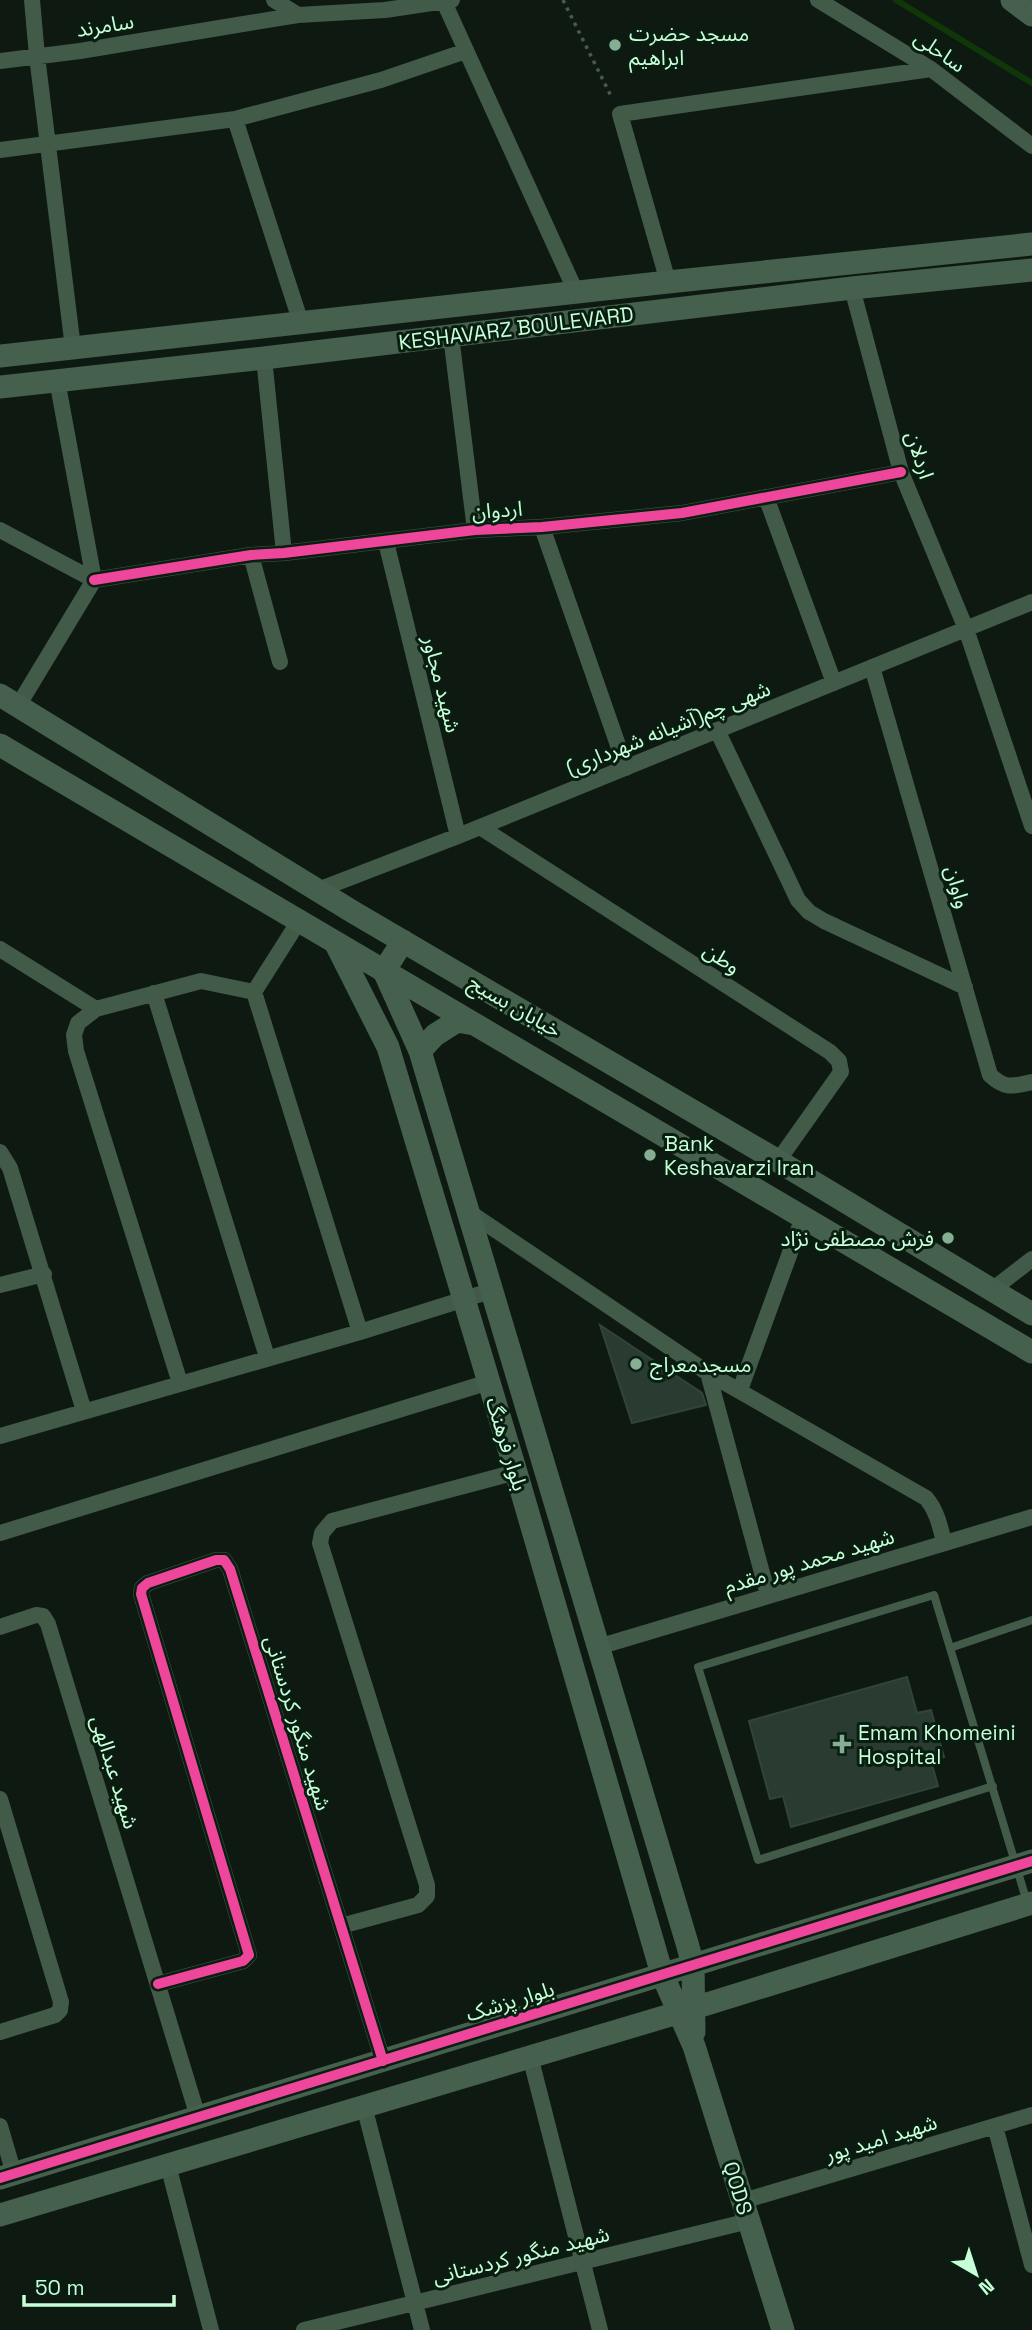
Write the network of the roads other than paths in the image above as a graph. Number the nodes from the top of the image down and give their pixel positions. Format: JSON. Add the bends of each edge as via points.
{"nodes":[{"id":1,"x":33,"y":0,"type":"edge"},
{"id":2,"x":274,"y":0,"type":"edge"},
{"id":3,"x":818,"y":0,"type":"edge"},
{"id":4,"x":1012,"y":0,"type":"edge"},
{"id":5,"x":449,"y":1,"type":"edge"},
{"id":6,"x":298,"y":15,"type":"junction"},
{"id":7,"x":1032,"y":15,"type":"edge"},
{"id":8,"x":466,"y":51,"type":"junction"},
{"id":9,"x":37,"y":56,"type":"junction"},
{"id":10,"x":0,"y":61,"type":"edge"},
{"id":11,"x":931,"y":69,"type":"junction"},
{"id":12,"x":234,"y":118,"type":"junction"},
{"id":13,"x":48,"y":145,"type":"junction"},
{"id":14,"x":1032,"y":146,"type":"edge"},
{"id":15,"x":0,"y":150,"type":"edge"},
{"id":16,"x":1032,"y":244,"type":"edge"},
{"id":17,"x":1032,"y":270,"type":"edge"},
{"id":18,"x":668,"y":282,"type":"junction"},
{"id":19,"x":852,"y":288,"type":"junction"},
{"id":20,"x":576,"y":292,"type":"junction"},
{"id":21,"x":301,"y":323,"type":"junction"},
{"id":22,"x":452,"y":336,"type":"junction"},
{"id":23,"x":73,"y":348,"type":"junction"},
{"id":24,"x":0,"y":356,"type":"edge"},
{"id":25,"x":264,"y":358,"type":"junction"},
{"id":26,"x":57,"y":380,"type":"junction"},
{"id":27,"x":0,"y":387,"type":"edge"},
{"id":28,"x":901,"y":472,"type":"junction"},
{"id":29,"x":766,"y":498,"type":"junction"},
{"id":30,"x":542,"y":527,"type":"junction"},
{"id":31,"x":0,"y":530,"type":"edge"},
{"id":32,"x":475,"y":530,"type":"junction"},
{"id":33,"x":386,"y":542,"type":"junction"},
{"id":34,"x":284,"y":553,"type":"junction"},
{"id":35,"x":251,"y":555,"type":"junction"},
{"id":36,"x":94,"y":580,"type":"junction"},
{"id":37,"x":1032,"y":602,"type":"edge"},
{"id":38,"x":966,"y":629,"type":"junction"},
{"id":39,"x":280,"y":662,"type":"dead end"},
{"id":40,"x":872,"y":667,"type":"junction"},
{"id":41,"x":834,"y":683,"type":"junction"},
{"id":42,"x":9,"y":701,"type":"edge"},
{"id":43,"x":717,"y":730,"type":"junction"},
{"id":44,"x":0,"y":745,"type":"edge"},
{"id":45,"x":626,"y":768,"type":"junction"},
{"id":46,"x":183,"y":807,"type":"junction"},
{"id":47,"x":1032,"y":826,"type":"edge"},
{"id":48,"x":480,"y":827,"type":"junction"},
{"id":49,"x":458,"y":836,"type":"junction"},
{"id":50,"x":164,"y":841,"type":"junction"},
{"id":51,"x":318,"y":890,"type":"junction"},
{"id":52,"x":299,"y":921,"type":"junction"},
{"id":53,"x":403,"y":941,"type":"junction"},
{"id":54,"x":335,"y":942,"type":"junction"},
{"id":55,"x":0,"y":949,"type":"edge"},
{"id":56,"x":384,"y":971,"type":"junction"},
{"id":57,"x":965,"y":987,"type":"junction"},
{"id":58,"x":254,"y":992,"type":"junction"},
{"id":59,"x":154,"y":993,"type":"junction"},
{"id":60,"x":96,"y":1009,"type":"junction"},
{"id":61,"x":474,"y":1024,"type":"junction"},
{"id":62,"x":418,"y":1045,"type":"junction"},
{"id":63,"x":388,"y":1047,"type":"junction"},
{"id":64,"x":1032,"y":1082,"type":"edge"},
{"id":65,"x":0,"y":1152,"type":"edge"},
{"id":66,"x":778,"y":1161,"type":"junction"},
{"id":67,"x":466,"y":1210,"type":"junction"},
{"id":68,"x":803,"y":1217,"type":"junction"},
{"id":69,"x":1032,"y":1259,"type":"edge"},
{"id":70,"x":44,"y":1275,"type":"junction"},
{"id":71,"x":0,"y":1285,"type":"edge"},
{"id":72,"x":992,"y":1290,"type":"junction"},
{"id":73,"x":490,"y":1291,"type":"junction"},
{"id":74,"x":464,"y":1300,"type":"junction"},
{"id":75,"x":1032,"y":1314,"type":"edge"},
{"id":76,"x":360,"y":1332,"type":"junction"},
{"id":77,"x":1032,"y":1352,"type":"edge"},
{"id":78,"x":267,"y":1357,"type":"junction"},
{"id":79,"x":708,"y":1373,"type":"junction"},
{"id":80,"x":489,"y":1382,"type":"junction"},
{"id":81,"x":180,"y":1383,"type":"junction"},
{"id":82,"x":740,"y":1390,"type":"junction"},
{"id":83,"x":85,"y":1411,"type":"junction"},
{"id":84,"x":0,"y":1436,"type":"edge"},
{"id":85,"x":516,"y":1472,"type":"junction"},
{"id":86,"x":1032,"y":1517,"type":"edge"},
{"id":87,"x":0,"y":1533,"type":"edge"},
{"id":88,"x":944,"y":1542,"type":"junction"},
{"id":89,"x":768,"y":1595,"type":"junction"},
{"id":90,"x":1032,"y":1620,"type":"edge"},
{"id":91,"x":0,"y":1626,"type":"edge"},
{"id":92,"x":598,"y":1647,"type":"junction"},
{"id":93,"x":950,"y":1648,"type":"junction"},
{"id":94,"x":993,"y":1786,"type":"junction"},
{"id":95,"x":0,"y":1799,"type":"edge"},
{"id":96,"x":1024,"y":1863,"type":"edge"},
{"id":97,"x":1030,"y":1904,"type":"edge"},
{"id":98,"x":341,"y":1926,"type":"junction"},
{"id":99,"x":690,"y":1954,"type":"junction"},
{"id":100,"x":659,"y":1965,"type":"junction"},
{"id":101,"x":158,"y":1984,"type":"junction"},
{"id":102,"x":687,"y":2010,"type":"junction"},
{"id":103,"x":0,"y":2032,"type":"edge"},
{"id":104,"x":530,"y":2056,"type":"junction"},
{"id":105,"x":383,"y":2061,"type":"junction"},
{"id":106,"x":364,"y":2106,"type":"junction"},
{"id":107,"x":1032,"y":2115,"type":"edge"},
{"id":108,"x":198,"y":2117,"type":"junction"},
{"id":109,"x":0,"y":2126,"type":"edge"},
{"id":110,"x":995,"y":2126,"type":"junction"},
{"id":111,"x":168,"y":2165,"type":"junction"},
{"id":112,"x":7,"y":2176,"type":"edge"},
{"id":113,"x":746,"y":2211,"type":"junction"},
{"id":114,"x":0,"y":2215,"type":"edge"},
{"id":115,"x":583,"y":2262,"type":"junction"},
{"id":116,"x":1032,"y":2265,"type":"edge"},
{"id":117,"x":415,"y":2303,"type":"junction"},
{"id":118,"x":211,"y":2330,"type":"edge"},
{"id":119,"x":304,"y":2330,"type":"edge"},
{"id":120,"x":422,"y":2330,"type":"edge"},
{"id":121,"x":600,"y":2330,"type":"edge"},
{"id":122,"x":783,"y":2330,"type":"edge"}],
"edges":[{"from":1,"to":9,"type":"street"},
{"from":2,"to":6,"type":"street"},
{"from":3,"to":11,"type":"street","name":"ساحلی"},
{"from":4,"to":7,"type":"main road"},
{"from":5,"to":6,"type":"street"},
{"from":5,"to":8,"type":"street"},
{"from":6,"to":9,"type":"street","name":"سامرند"},
{"from":8,"to":12,"type":"street","via":[[381,80]]},
{"from":8,"to":20,"type":"street"},
{"from":9,"to":10,"type":"street","name":"سامرند"},
{"from":9,"to":13,"type":"street"},
{"from":11,"to":14,"type":"street","name":"ساحلی"},
{"from":11,"to":18,"type":"street","via":[[620,114]]},
{"from":12,"to":13,"type":"street"},
{"from":12,"to":21,"type":"street"},
{"from":13,"to":15,"type":"street"},
{"from":13,"to":23,"type":"street"},
{"from":16,"to":18,"type":"main road","name":"KESHAVARZ BOULEVARD"},
{"from":17,"to":19,"type":"main road","name":"KESHAVARZ BOULEVARD"},
{"from":18,"to":20,"type":"main road","name":"KESHAVARZ BOULEVARD"},
{"from":19,"to":22,"type":"main road","name":"KESHAVARZ BOULEVARD"},
{"from":19,"to":28,"type":"street","name":"اردلان"},
{"from":20,"to":21,"type":"main road","name":"KESHAVARZ BOULEVARD"},
{"from":21,"to":23,"type":"main road","name":"KESHAVARZ BOULEVARD"},
{"from":22,"to":25,"type":"main road","name":"KESHAVARZ BOULEVARD"},
{"from":22,"to":32,"type":"street"},
{"from":23,"to":24,"type":"main road","name":"KESHAVARZ BOULEVARD"},
{"from":25,"to":26,"type":"main road","name":"KESHAVARZ BOULEVARD"},
{"from":25,"to":34,"type":"street"},
{"from":26,"to":27,"type":"main road","name":"KESHAVARZ BOULEVARD"},
{"from":26,"to":36,"type":"street"},
{"from":28,"to":29,"type":"street","name":"اردوان"},
{"from":28,"to":38,"type":"street","name":"اردلان"},
{"from":29,"to":30,"type":"street","name":"اردوان","via":[[682,513]]},
{"from":29,"to":41,"type":"street"},
{"from":30,"to":32,"type":"street","name":"اردوان"},
{"from":30,"to":45,"type":"street"},
{"from":31,"to":36,"type":"street"},
{"from":32,"to":33,"type":"street","name":"اردوان"},
{"from":33,"to":34,"type":"street","name":"اردوان"},
{"from":33,"to":49,"type":"street","name":"شهید مجاور"},
{"from":34,"to":35,"type":"street","name":"اردوان"},
{"from":35,"to":36,"type":"street","name":"اردوان"},
{"from":35,"to":39,"type":"street"},
{"from":36,"to":42,"type":"street"},
{"from":37,"to":38,"type":"street","name":"شهی چم(آشیانه شهرداری)"},
{"from":38,"to":40,"type":"street","name":"شهی چم(آشیانه شهرداری)"},
{"from":38,"to":47,"type":"street","name":"اردلان"},
{"from":40,"to":41,"type":"street","name":"شهی چم(آشیانه شهرداری)"},
{"from":40,"to":57,"type":"street","name":"واوان"},
{"from":41,"to":43,"type":"street","name":"شهی چم(آشیانه شهرداری)"},
{"from":42,"to":46,"type":"main road","name":"خیابان بسیج"},
{"from":43,"to":45,"type":"street","name":"شهی چم(آشیانه شهرداری)"},
{"from":43,"to":57,"type":"street","via":[[799,900],[809,912]]},
{"from":44,"to":50,"type":"main road","name":"خیابان بسیج"},
{"from":45,"to":48,"type":"street","name":"شهی چم(آشیانه شهرداری)"},
{"from":46,"to":50,"type":"main road"},
{"from":46,"to":51,"type":"main road","name":"خیابان بسیج"},
{"from":48,"to":49,"type":"street","name":"شهی چم(آشیانه شهرداری)"},
{"from":48,"to":66,"type":"street","name":"وطن","via":[[839,1061],[841,1072]]},
{"from":49,"to":51,"type":"street","name":"شهی چم(آشیانه شهرداری)"},
{"from":50,"to":52,"type":"main road","name":"خیابان بسیج"},
{"from":51,"to":53,"type":"main road","name":"خیابان بسیج"},
{"from":52,"to":54,"type":"main road","name":"خیابان بسیج"},
{"from":52,"to":58,"type":"street"},
{"from":53,"to":56,"type":"main road"},
{"from":53,"to":66,"type":"main road","name":"خیابان بسیج"},
{"from":54,"to":56,"type":"main road","name":"خیابان بسیج"},
{"from":54,"to":63,"type":"main road","name":"بلوار فرهنگ"},
{"from":55,"to":60,"type":"street"},
{"from":56,"to":61,"type":"main road","name":"خیابان بسیج"},
{"from":56,"to":62,"type":"main road","name":"بلوار فرهنگ"},
{"from":57,"to":64,"type":"street","name":"واوان","via":[[990,1075],[1000,1084],[1012,1086]]},
{"from":58,"to":59,"type":"street","via":[[201,981]]},
{"from":58,"to":76,"type":"street"},
{"from":59,"to":60,"type":"street"},
{"from":59,"to":78,"type":"street"},
{"from":60,"to":81,"type":"street","via":[[78,1023],[76,1051]]},
{"from":61,"to":62,"type":"main road","via":[[457,1021]]},
{"from":61,"to":68,"type":"main road","name":"خیابان بسیج"},
{"from":62,"to":63,"type":"main road"},
{"from":62,"to":67,"type":"main road","name":"بلوار فرهنگ"},
{"from":63,"to":74,"type":"main road","name":"بلوار فرهنگ"},
{"from":65,"to":70,"type":"street","via":[[10,1168]]},
{"from":66,"to":72,"type":"main road","name":"خیابان بسیج"},
{"from":67,"to":73,"type":"main road","name":"بلوار فرهنگ"},
{"from":67,"to":79,"type":"street"},
{"from":68,"to":77,"type":"main road","name":"خیابان بسیج"},
{"from":68,"to":82,"type":"street"},
{"from":69,"to":72,"type":"street"},
{"from":70,"to":71,"type":"street"},
{"from":70,"to":83,"type":"street"},
{"from":72,"to":75,"type":"main road","name":"خیابان بسیج"},
{"from":73,"to":74,"type":"street"},
{"from":73,"to":92,"type":"main road","name":"بلوار فرهنگ"},
{"from":74,"to":76,"type":"street"},
{"from":74,"to":80,"type":"main road","name":"بلوار فرهنگ"},
{"from":76,"to":78,"type":"street"},
{"from":78,"to":81,"type":"street"},
{"from":79,"to":82,"type":"street"},
{"from":79,"to":89,"type":"street"},
{"from":80,"to":85,"type":"main road","name":"بلوار فرهنگ"},
{"from":80,"to":87,"type":"street"},
{"from":81,"to":83,"type":"street"},
{"from":82,"to":88,"type":"street","via":[[926,1498]]},
{"from":83,"to":84,"type":"street"},
{"from":85,"to":98,"type":"street","via":[[332,1521],[322,1533],[320,1543],[428,1885],[427,1896],[418,1905]]},
{"from":85,"to":100,"type":"main road","name":"بلوار فرهنگ"},
{"from":86,"to":88,"type":"street","name":"شهید محمد پور مقدم"},
{"from":88,"to":89,"type":"street","name":"شهید محمد پور مقدم"},
{"from":89,"to":92,"type":"street","name":"شهید محمد پور مقدم"},
{"from":90,"to":93,"type":"lane"},
{"from":91,"to":101,"type":"street","name":"شهید عبدالهی","via":[[36,1615],[48,1624]]},
{"from":92,"to":99,"type":"main road","name":"بلوار فرهنگ"},
{"from":93,"to":94,"type":"lane"},
{"from":93,"to":94,"type":"lane","via":[[934,1595],[698,1667],[758,1860]]},
{"from":94,"to":96,"type":"lane"},
{"from":95,"to":103,"type":"street","via":[[61,2002],[55,2015]]},
{"from":96,"to":97,"type":"lane"},
{"from":96,"to":99,"type":"main road","name":"بلوار پزشک"},
{"from":97,"to":102,"type":"main road"},
{"from":98,"to":101,"type":"street","name":"شهید منگور کردستانی","via":[[230,1569],[224,1560],[216,1560],[148,1583],[141,1594],[249,1955],[243,1961]]},
{"from":98,"to":105,"type":"street","name":"شهید منگور کردستانی"},
{"from":99,"to":100,"type":"main road","name":"بلوار پزشک"},
{"from":99,"to":102,"type":"main road","name":"بلوار فرهنگ"},
{"from":100,"to":102,"type":"main road","name":"بلوار فرهنگ"},
{"from":100,"to":105,"type":"main road","name":"بلوار پزشک"},
{"from":101,"to":108,"type":"street"},
{"from":102,"to":104,"type":"main road"},
{"from":102,"to":113,"type":"main road","name":"QODS"},
{"from":104,"to":106,"type":"main road"},
{"from":104,"to":115,"type":"street"},
{"from":105,"to":108,"type":"main road","name":"بلوار پزشک"},
{"from":106,"to":111,"type":"main road"},
{"from":106,"to":117,"type":"street"},
{"from":107,"to":110,"type":"street","name":"شهید امید پور"},
{"from":108,"to":112,"type":"main road","name":"بلوار پزشک"},
{"from":109,"to":112,"type":"street"},
{"from":110,"to":113,"type":"street","name":"شهید امید پور"},
{"from":110,"to":116,"type":"street"},
{"from":111,"to":114,"type":"main road"},
{"from":111,"to":118,"type":"street"},
{"from":113,"to":115,"type":"street","name":"شهید منگور کردستانی"},
{"from":113,"to":122,"type":"main road","name":"QODS"},
{"from":115,"to":117,"type":"street","name":"شهید منگور کردستانی"},
{"from":115,"to":121,"type":"street"},
{"from":117,"to":119,"type":"street","name":"شهید منگور کردستانی"},
{"from":117,"to":120,"type":"street"}]}
